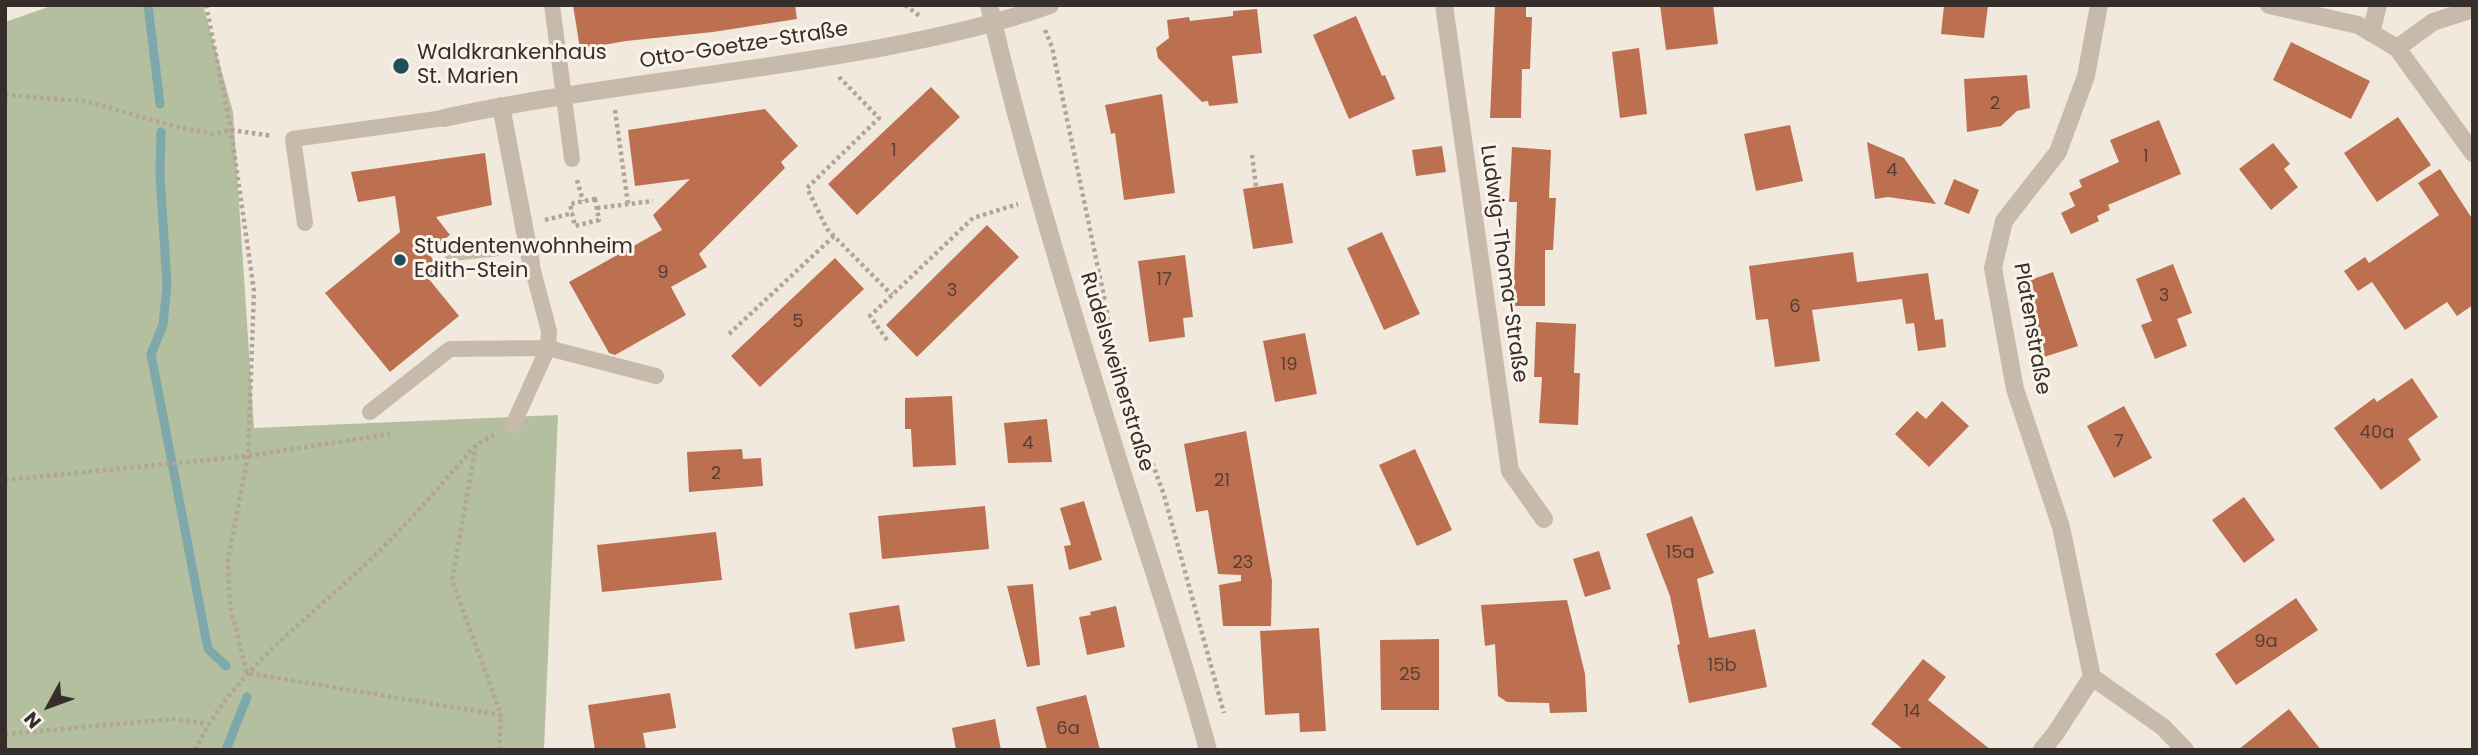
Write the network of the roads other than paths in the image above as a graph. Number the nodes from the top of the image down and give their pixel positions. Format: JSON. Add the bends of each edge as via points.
{"nodes":[{"id":1,"x":552,"y":5,"type":"edge"},
{"id":2,"x":1444,"y":5,"type":"edge"},
{"id":3,"x":2099,"y":5,"type":"edge"},
{"id":4,"x":2269,"y":5,"type":"edge"},
{"id":5,"x":2378,"y":5,"type":"edge"},
{"id":6,"x":1044,"y":7,"type":"edge"},
{"id":7,"x":2473,"y":9,"type":"edge"},
{"id":8,"x":991,"y":14,"type":"edge"},
{"id":9,"x":2371,"y":33,"type":"junction"},
{"id":10,"x":2397,"y":48,"type":"junction"},
{"id":11,"x":564,"y":96,"type":"junction"},
{"id":12,"x":501,"y":106,"type":"junction"},
{"id":13,"x":444,"y":118,"type":"joint"},
{"id":14,"x":2473,"y":153,"type":"edge"},
{"id":15,"x":572,"y":159,"type":"dead end"},
{"id":16,"x":305,"y":223,"type":"dead end"},
{"id":17,"x":527,"y":244,"type":"junction"},
{"id":18,"x":452,"y":253,"type":"dead end"},
{"id":19,"x":531,"y":263,"type":"joint"},
{"id":20,"x":548,"y":348,"type":"junction"},
{"id":21,"x":656,"y":376,"type":"dead end"},
{"id":22,"x":370,"y":412,"type":"dead end"},
{"id":23,"x":513,"y":425,"type":"road end"},
{"id":24,"x":1544,"y":519,"type":"dead end"},
{"id":25,"x":2092,"y":677,"type":"junction"},
{"id":26,"x":1208,"y":750,"type":"edge"},
{"id":27,"x":2042,"y":750,"type":"edge"},
{"id":28,"x":2185,"y":750,"type":"edge"}],
"edges":[{"from":1,"to":11,"type":"lane"},
{"from":2,"to":24,"type":"street","name":"Ludwig-Thoma-Straße","via":[[1510,471]]},
{"from":3,"to":25,"type":"street","name":"Platenstraße","via":[[2086,76],[2058,152],[2004,221],[1993,268],[2015,389],[2061,527]]},
{"from":4,"to":9,"type":"street","via":[[2358,25]]},
{"from":5,"to":9,"type":"street"},
{"from":6,"to":8,"type":"street"},
{"from":7,"to":10,"type":"street","via":[[2433,22]]},
{"from":8,"to":11,"type":"street","name":"Otto-Goetze-Straße","via":[[961,32],[821,59]]},
{"from":8,"to":26,"type":"street","name":"Rudelsweiherstraße","via":[[1039,197]]},
{"from":9,"to":10,"type":"street"},
{"from":10,"to":14,"type":"street"},
{"from":11,"to":12,"type":"street","name":"Otto-Goetze-Straße"},
{"from":11,"to":15,"type":"lane"},
{"from":12,"to":13,"type":"street","name":"Otto-Goetze-Straße"},
{"from":12,"to":17,"type":"street"},
{"from":13,"to":16,"type":"lane","via":[[293,139]]},
{"from":17,"to":18,"type":"lane"},
{"from":17,"to":19,"type":"street"},
{"from":19,"to":20,"type":"lane","via":[[549,331]]},
{"from":20,"to":21,"type":"lane"},
{"from":20,"to":22,"type":"lane","via":[[450,349]]},
{"from":20,"to":23,"type":"lane"},
{"from":25,"to":27,"type":"street"},
{"from":25,"to":28,"type":"street","via":[[2163,727]]}]}
